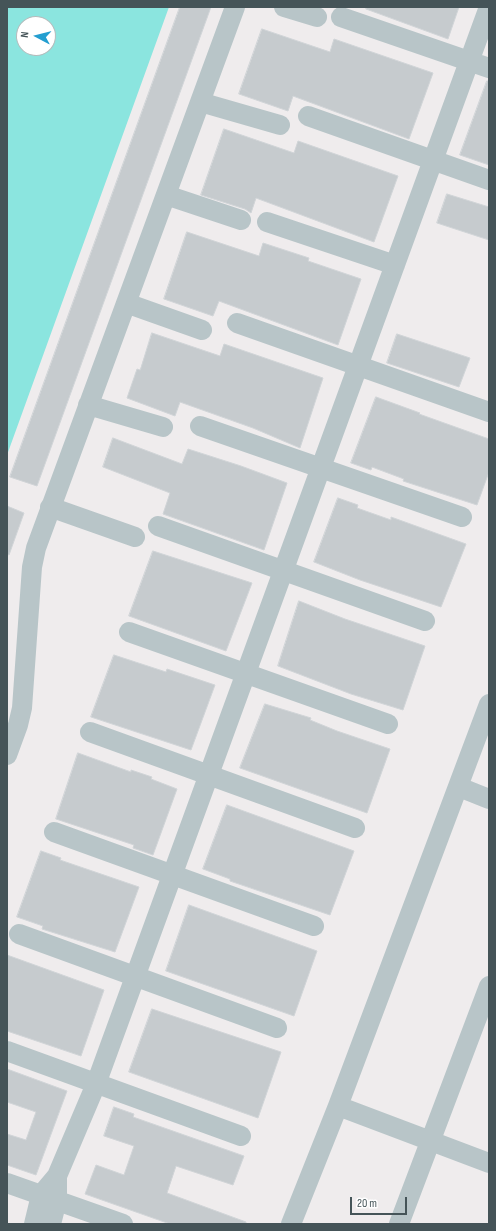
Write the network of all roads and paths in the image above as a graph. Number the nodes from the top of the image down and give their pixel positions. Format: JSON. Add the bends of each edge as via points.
{"nodes":[{"id":1,"x":235,"y":7,"type":"edge"},
{"id":2,"x":284,"y":7,"type":"edge"},
{"id":3,"x":489,"y":7,"type":"edge"},
{"id":4,"x":317,"y":17,"type":"dead end"},
{"id":5,"x":341,"y":17,"type":"dead end"},
{"id":6,"x":469,"y":61,"type":"junction"},
{"id":7,"x":489,"y":68,"type":"edge"},
{"id":8,"x":200,"y":102,"type":"junction"},
{"id":9,"x":308,"y":116,"type":"dead end"},
{"id":10,"x":280,"y":125,"type":"dead end"},
{"id":11,"x":433,"y":161,"type":"junction"},
{"id":12,"x":489,"y":180,"type":"edge"},
{"id":13,"x":166,"y":195,"type":"junction"},
{"id":14,"x":242,"y":220,"type":"dead end"},
{"id":15,"x":267,"y":222,"type":"dead end"},
{"id":16,"x":395,"y":265,"type":"junction"},
{"id":17,"x":126,"y":303,"type":"junction"},
{"id":18,"x":237,"y":323,"type":"dead end"},
{"id":19,"x":202,"y":330,"type":"dead end"},
{"id":20,"x":358,"y":366,"type":"junction"},
{"id":21,"x":88,"y":405,"type":"junction"},
{"id":22,"x":489,"y":412,"type":"edge"},
{"id":23,"x":200,"y":426,"type":"dead end"},
{"id":24,"x":163,"y":427,"type":"dead end"},
{"id":25,"x":321,"y":467,"type":"junction"},
{"id":26,"x":50,"y":507,"type":"junction"},
{"id":27,"x":462,"y":517,"type":"dead end"},
{"id":28,"x":158,"y":526,"type":"dead end"},
{"id":29,"x":135,"y":537,"type":"dead end"},
{"id":30,"x":283,"y":570,"type":"junction"},
{"id":31,"x":425,"y":621,"type":"dead end"},
{"id":32,"x":129,"y":632,"type":"dead end"},
{"id":33,"x":246,"y":673,"type":"junction"},
{"id":34,"x":489,"y":704,"type":"edge"},
{"id":35,"x":388,"y":724,"type":"dead end"},
{"id":36,"x":90,"y":732,"type":"dead end"},
{"id":37,"x":7,"y":755,"type":"edge"},
{"id":38,"x":209,"y":775,"type":"junction"},
{"id":39,"x":459,"y":787,"type":"junction"},
{"id":40,"x":489,"y":799,"type":"edge"},
{"id":41,"x":355,"y":828,"type":"dead end"},
{"id":42,"x":54,"y":832,"type":"dead end"},
{"id":43,"x":172,"y":874,"type":"junction"},
{"id":44,"x":314,"y":926,"type":"dead end"},
{"id":45,"x":19,"y":934,"type":"dead end"},
{"id":46,"x":135,"y":976,"type":"junction"},
{"id":47,"x":489,"y":986,"type":"edge"},
{"id":48,"x":277,"y":1028,"type":"dead end"},
{"id":49,"x":7,"y":1051,"type":"edge"},
{"id":50,"x":96,"y":1084,"type":"junction"},
{"id":51,"x":338,"y":1106,"type":"junction"},
{"id":52,"x":241,"y":1136,"type":"dead end"},
{"id":53,"x":430,"y":1142,"type":"junction"},
{"id":54,"x":489,"y":1163,"type":"edge"},
{"id":55,"x":7,"y":1183,"type":"edge"},
{"id":56,"x":49,"y":1198,"type":"junction"},
{"id":57,"x":34,"y":1224,"type":"edge"},
{"id":58,"x":51,"y":1224,"type":"edge"},
{"id":59,"x":123,"y":1224,"type":"edge"},
{"id":60,"x":291,"y":1224,"type":"edge"},
{"id":61,"x":399,"y":1224,"type":"edge"}],
"edges":[{"from":1,"to":8,"type":"street"},
{"from":2,"to":4,"type":"street"},
{"from":3,"to":6,"type":"street"},
{"from":5,"to":6,"type":"street"},
{"from":6,"to":7,"type":"street"},
{"from":6,"to":11,"type":"street"},
{"from":8,"to":10,"type":"street"},
{"from":8,"to":13,"type":"street"},
{"from":9,"to":11,"type":"street"},
{"from":11,"to":12,"type":"street"},
{"from":11,"to":16,"type":"street"},
{"from":13,"to":14,"type":"street"},
{"from":13,"to":17,"type":"street"},
{"from":15,"to":16,"type":"street"},
{"from":16,"to":20,"type":"street"},
{"from":17,"to":19,"type":"street"},
{"from":17,"to":21,"type":"street"},
{"from":18,"to":20,"type":"street"},
{"from":20,"to":22,"type":"street"},
{"from":20,"to":25,"type":"street"},
{"from":21,"to":24,"type":"street"},
{"from":21,"to":26,"type":"street"},
{"from":23,"to":25,"type":"street"},
{"from":25,"to":27,"type":"street"},
{"from":25,"to":30,"type":"street"},
{"from":26,"to":29,"type":"street"},
{"from":26,"to":37,"type":"street","via":[[32,566],[22,708]]},
{"from":28,"to":30,"type":"street"},
{"from":30,"to":31,"type":"street"},
{"from":30,"to":33,"type":"street"},
{"from":32,"to":33,"type":"street"},
{"from":33,"to":35,"type":"street"},
{"from":33,"to":38,"type":"street"},
{"from":34,"to":39,"type":"street"},
{"from":36,"to":38,"type":"street"},
{"from":38,"to":41,"type":"street"},
{"from":38,"to":43,"type":"street"},
{"from":39,"to":40,"type":"street"},
{"from":39,"to":51,"type":"street"},
{"from":42,"to":43,"type":"street"},
{"from":43,"to":44,"type":"street"},
{"from":43,"to":46,"type":"street"},
{"from":45,"to":46,"type":"street"},
{"from":46,"to":48,"type":"street"},
{"from":46,"to":50,"type":"street"},
{"from":47,"to":53,"type":"street"},
{"from":49,"to":50,"type":"street"},
{"from":50,"to":52,"type":"street"},
{"from":50,"to":56,"type":"street"},
{"from":51,"to":53,"type":"street"},
{"from":51,"to":60,"type":"street"},
{"from":53,"to":54,"type":"street"},
{"from":53,"to":61,"type":"street"},
{"from":55,"to":56,"type":"street"},
{"from":56,"to":57,"type":"street"},
{"from":56,"to":58,"type":"street"},
{"from":56,"to":59,"type":"street"}]}
